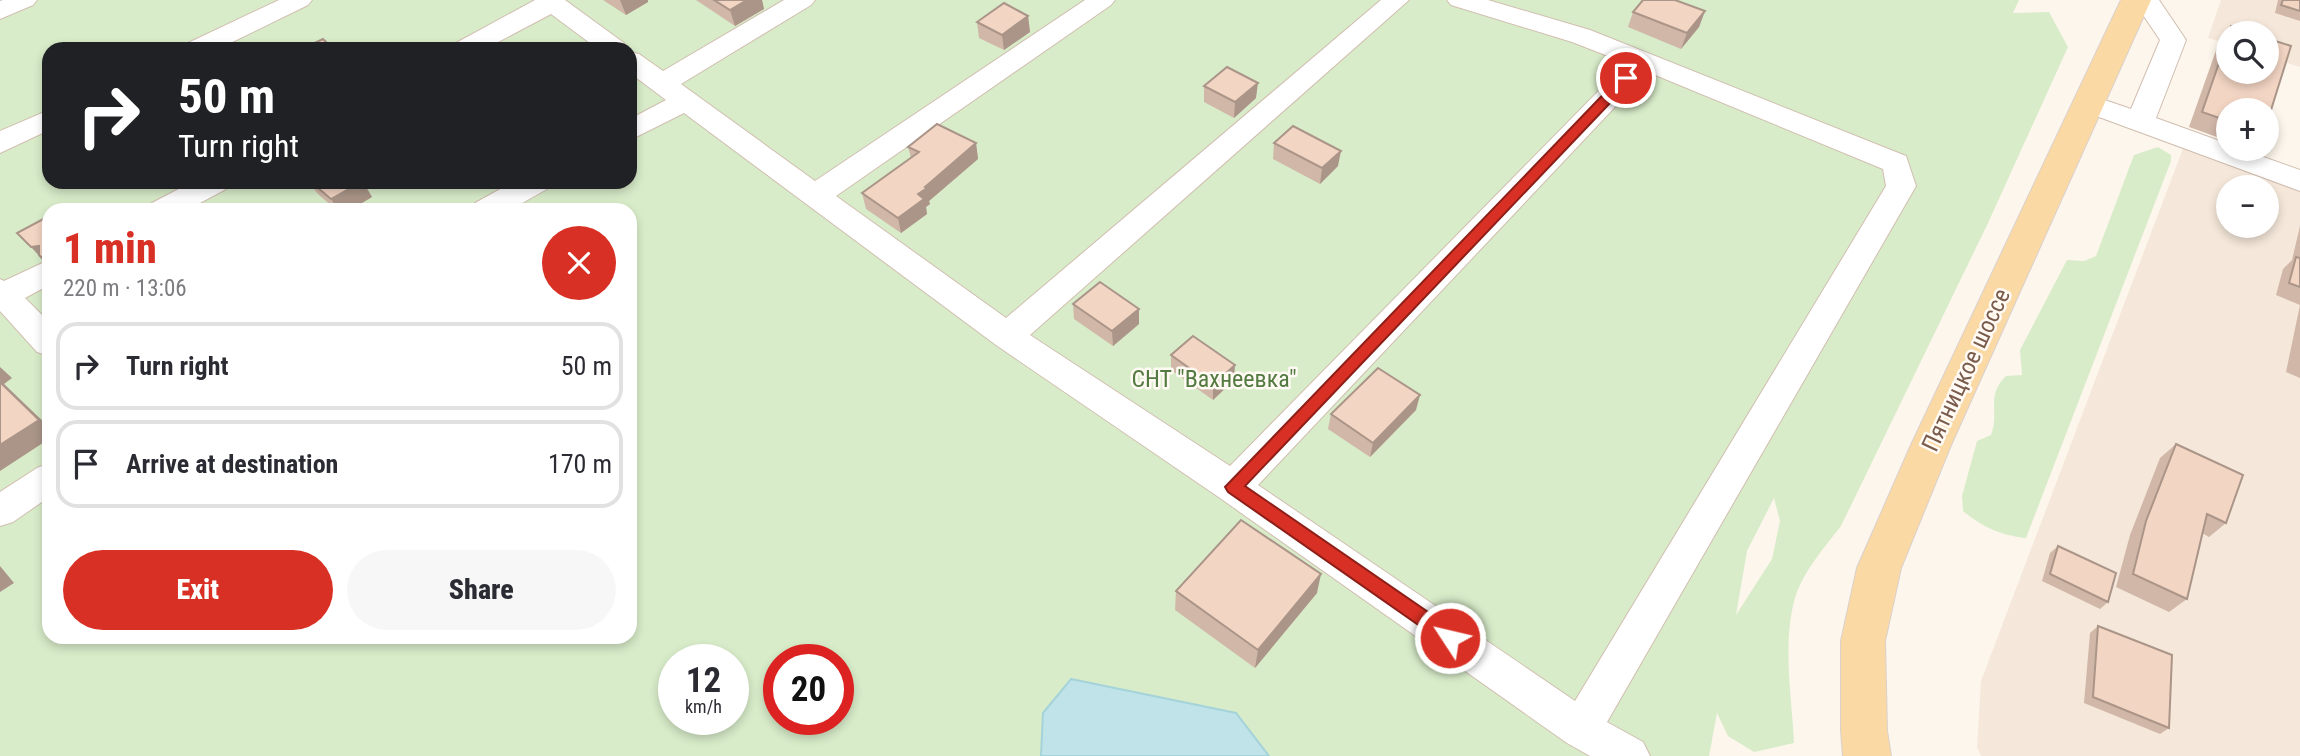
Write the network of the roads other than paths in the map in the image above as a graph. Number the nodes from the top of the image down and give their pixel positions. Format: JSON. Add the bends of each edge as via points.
{"nodes":[{"id":1,"x":24,"y":0,"type":"edge"},
{"id":2,"x":299,"y":0,"type":"edge"},
{"id":3,"x":802,"y":0,"type":"edge"},
{"id":4,"x":1102,"y":0,"type":"edge"},
{"id":5,"x":1396,"y":0,"type":"edge"},
{"id":6,"x":1460,"y":0,"type":"edge"},
{"id":7,"x":2136,"y":0,"type":"edge"},
{"id":8,"x":2146,"y":0,"type":"edge"},
{"id":9,"x":550,"y":1,"type":"edge"},
{"id":10,"x":0,"y":11,"type":"edge"},
{"id":11,"x":212,"y":42,"type":"edge"},
{"id":12,"x":477,"y":42,"type":"edge"},
{"id":13,"x":606,"y":42,"type":"edge"},
{"id":14,"x":1644,"y":60,"type":"junction"},
{"id":15,"x":637,"y":65,"type":"edge"},
{"id":16,"x":673,"y":92,"type":"junction"},
{"id":17,"x":2090,"y":104,"type":"junction"},
{"id":18,"x":2140,"y":122,"type":"junction"},
{"id":19,"x":42,"y":123,"type":"edge"},
{"id":20,"x":637,"y":125,"type":"edge"},
{"id":21,"x":0,"y":143,"type":"edge"},
{"id":22,"x":2300,"y":181,"type":"edge"},
{"id":23,"x":203,"y":189,"type":"edge"},
{"id":24,"x":524,"y":189,"type":"edge"},
{"id":25,"x":817,"y":194,"type":"junction"},
{"id":26,"x":176,"y":203,"type":"edge"},
{"id":27,"x":499,"y":203,"type":"edge"},
{"id":28,"x":42,"y":274,"type":"edge"},
{"id":29,"x":1,"y":295,"type":"edge"},
{"id":30,"x":1007,"y":336,"type":"junction"},
{"id":31,"x":42,"y":337,"type":"edge"},
{"id":32,"x":42,"y":483,"type":"edge"},
{"id":33,"x":1234,"y":487,"type":"junction"},
{"id":34,"x":0,"y":511,"type":"edge"},
{"id":35,"x":1581,"y":729,"type":"junction"},
{"id":36,"x":1629,"y":756,"type":"edge"},
{"id":37,"x":1867,"y":756,"type":"edge"}],
"edges":[{"from":1,"to":10,"type":"street"},
{"from":2,"to":11,"type":"street"},
{"from":3,"to":16,"type":"street"},
{"from":4,"to":25,"type":"street"},
{"from":5,"to":30,"type":"street"},
{"from":6,"to":14,"type":"street"},
{"from":7,"to":17,"type":"main road","name":"Пятницкое шоссе"},
{"from":8,"to":18,"type":"street","via":[[2173,40]]},
{"from":9,"to":12,"type":"street"},
{"from":9,"to":13,"type":"street"},
{"from":14,"to":33,"type":"street"},
{"from":14,"to":35,"type":"street","via":[[1896,163],[1901,186]]},
{"from":15,"to":16,"type":"street"},
{"from":16,"to":20,"type":"street"},
{"from":16,"to":25,"type":"street"},
{"from":17,"to":18,"type":"street"},
{"from":17,"to":37,"type":"main road","name":"Пятницкое шоссе","via":[[1936,432],[1879,568],[1863,641]]},
{"from":18,"to":22,"type":"street"},
{"from":19,"to":21,"type":"street"},
{"from":23,"to":26,"type":"street"},
{"from":24,"to":27,"type":"street"},
{"from":25,"to":30,"type":"street"},
{"from":28,"to":29,"type":"street"},
{"from":29,"to":31,"type":"street"},
{"from":30,"to":33,"type":"street"},
{"from":32,"to":34,"type":"street"},
{"from":33,"to":35,"type":"street"},
{"from":35,"to":36,"type":"street"}]}
